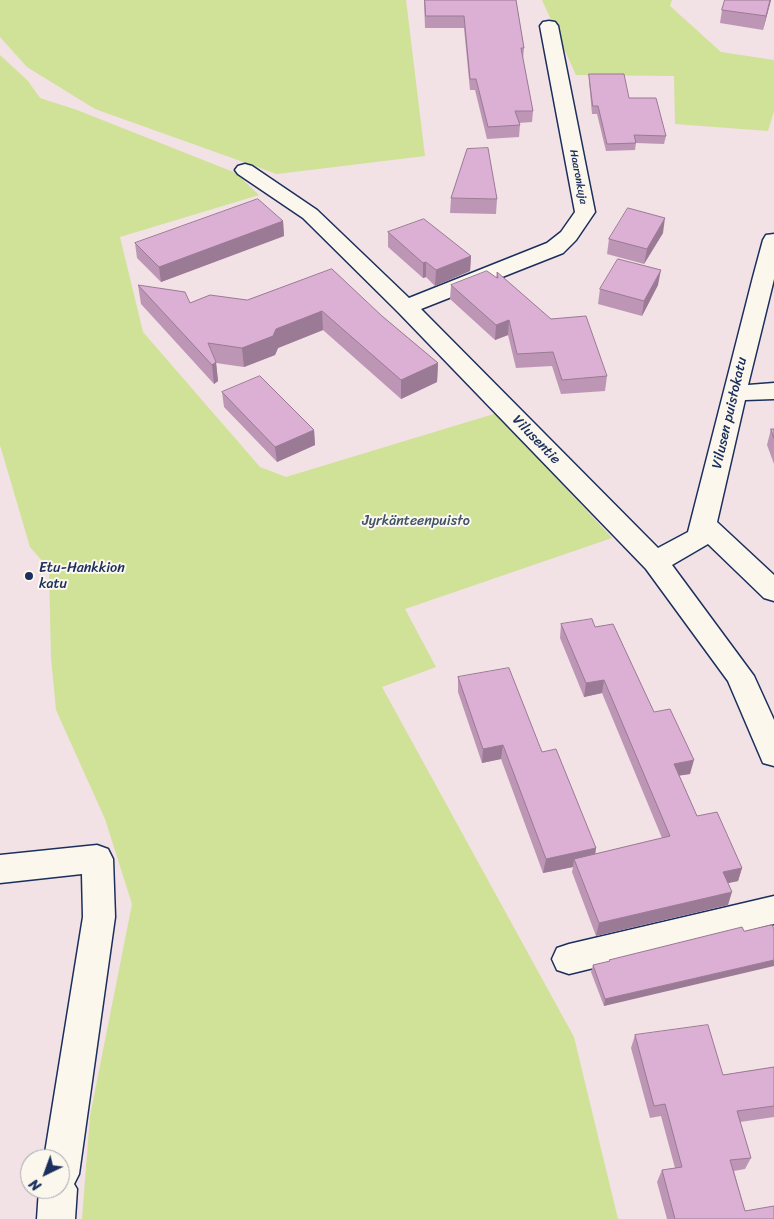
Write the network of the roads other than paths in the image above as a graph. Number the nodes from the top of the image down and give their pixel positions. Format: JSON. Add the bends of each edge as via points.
{"nodes":[{"id":1,"x":549,"y":26,"type":"dead end"},
{"id":2,"x":245,"y":170,"type":"dead end"},
{"id":3,"x":774,"y":240,"type":"edge"},
{"id":4,"x":406,"y":307,"type":"junction"},
{"id":5,"x":774,"y":391,"type":"edge"},
{"id":6,"x":736,"y":393,"type":"junction"},
{"id":7,"x":703,"y":524,"type":"junction"},
{"id":8,"x":655,"y":562,"type":"junction"},
{"id":9,"x":774,"y":591,"type":"edge"},
{"id":10,"x":774,"y":754,"type":"edge"},
{"id":11,"x":0,"y":869,"type":"edge"},
{"id":12,"x":774,"y":910,"type":"edge"},
{"id":13,"x":569,"y":959,"type":"dead end"},
{"id":14,"x":64,"y":1149,"type":"edge"},
{"id":15,"x":57,"y":1199,"type":"edge"},
{"id":16,"x":56,"y":1219,"type":"edge"}],
"edges":[{"from":1,"to":4,"type":"street","name":"Haaronkuja","via":[[585,212],[569,236],[555,248]]},
{"from":2,"to":4,"type":"street","name":"Vilusentie","via":[[310,214]]},
{"from":3,"to":6,"type":"street","name":"Vilusen puistokatu","via":[[755,304]]},
{"from":4,"to":8,"type":"street","name":"Vilusentie"},
{"from":5,"to":6,"type":"street"},
{"from":6,"to":7,"type":"street","name":"Vilusen puistokatu"},
{"from":7,"to":8,"type":"street","name":"Vilusen puistokatu","via":[[700,537]]},
{"from":7,"to":9,"type":"street"},
{"from":8,"to":10,"type":"street","name":"Vilusentie","via":[[740,676]]},
{"from":11,"to":14,"type":"street","via":[[97,859],[99,917]]},
{"from":12,"to":13,"type":"street"},
{"from":15,"to":16,"type":"street"}]}
